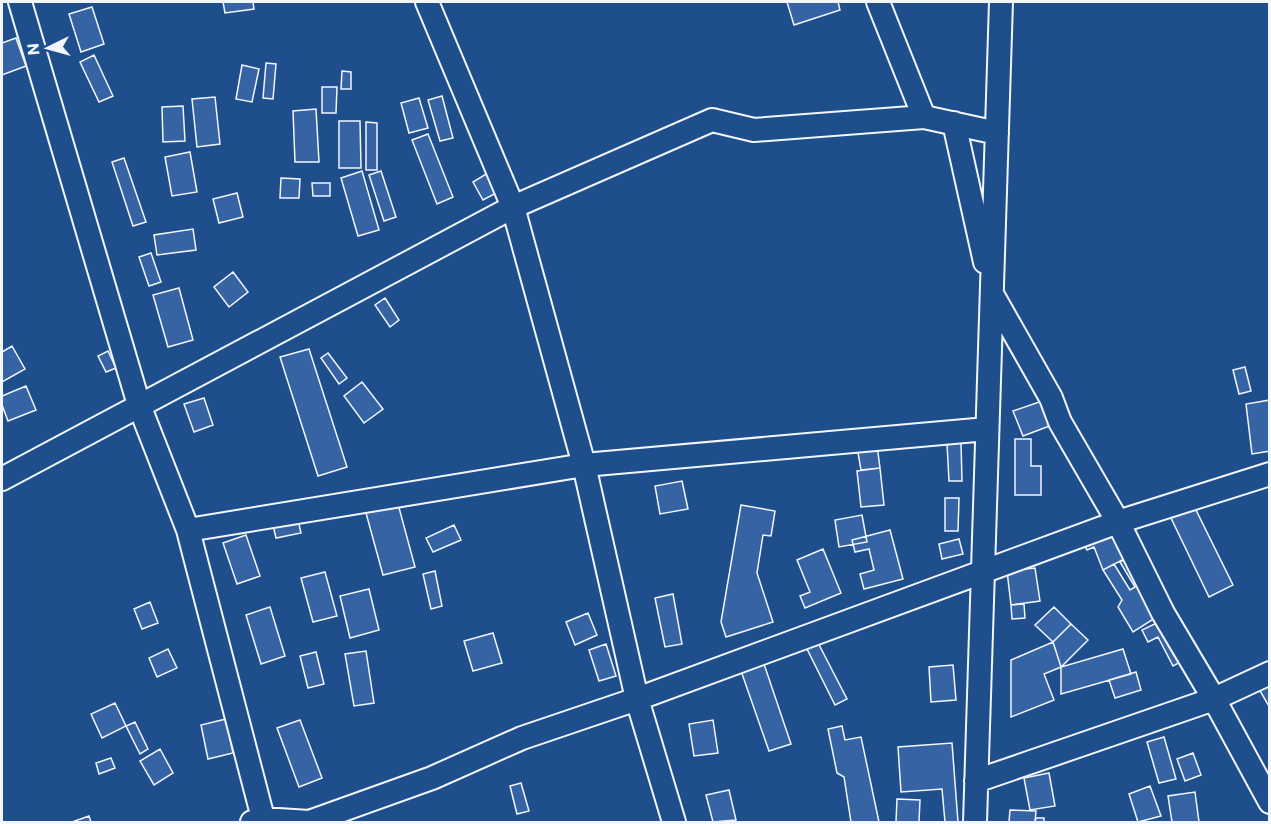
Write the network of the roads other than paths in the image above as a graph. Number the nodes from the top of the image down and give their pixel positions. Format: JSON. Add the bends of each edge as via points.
{"nodes":[{"id":1,"x":20,"y":2,"type":"edge"},
{"id":2,"x":427,"y":2,"type":"edge"},
{"id":3,"x":878,"y":2,"type":"edge"},
{"id":4,"x":1001,"y":2,"type":"edge"},
{"id":5,"x":924,"y":117,"type":"junction"},
{"id":6,"x":954,"y":123,"type":"junction"},
{"id":7,"x":997,"y":133,"type":"junction"},
{"id":8,"x":513,"y":207,"type":"junction"},
{"id":9,"x":992,"y":294,"type":"junction"},
{"id":10,"x":139,"y":405,"type":"junction"},
{"id":11,"x":987,"y":429,"type":"junction"},
{"id":12,"x":584,"y":465,"type":"junction"},
{"id":13,"x":1269,"y":474,"type":"edge"},
{"id":14,"x":2,"y":479,"type":"edge"},
{"id":15,"x":1118,"y":522,"type":"junction"},
{"id":16,"x":188,"y":530,"type":"junction"},
{"id":17,"x":983,"y":572,"type":"junction"},
{"id":18,"x":1269,"y":673,"type":"edge"},
{"id":19,"x":637,"y":699,"type":"junction"},
{"id":20,"x":1214,"y":699,"type":"junction"},
{"id":21,"x":976,"y":781,"type":"junction"},
{"id":22,"x":1269,"y":802,"type":"edge"},
{"id":23,"x":259,"y":821,"type":"edge"},
{"id":24,"x":674,"y":822,"type":"edge"},
{"id":25,"x":975,"y":822,"type":"edge"}],
"edges":[{"from":1,"to":10,"type":"street"},
{"from":2,"to":8,"type":"street"},
{"from":3,"to":5,"type":"street"},
{"from":4,"to":7,"type":"street"},
{"from":5,"to":6,"type":"street"},
{"from":5,"to":8,"type":"street","via":[[754,130],[712,120]]},
{"from":6,"to":7,"type":"street"},
{"from":6,"to":9,"type":"street"},
{"from":7,"to":9,"type":"street"},
{"from":8,"to":10,"type":"street"},
{"from":8,"to":12,"type":"street"},
{"from":9,"to":11,"type":"street"},
{"from":9,"to":15,"type":"street"},
{"from":10,"to":14,"type":"street"},
{"from":10,"to":16,"type":"street"},
{"from":11,"to":12,"type":"street"},
{"from":11,"to":17,"type":"street"},
{"from":12,"to":16,"type":"street"},
{"from":12,"to":19,"type":"street"},
{"from":13,"to":15,"type":"street"},
{"from":15,"to":17,"type":"street"},
{"from":15,"to":20,"type":"street","via":[[1163,613]]},
{"from":16,"to":23,"type":"street"},
{"from":17,"to":19,"type":"street"},
{"from":17,"to":21,"type":"street"},
{"from":18,"to":20,"type":"street"},
{"from":19,"to":23,"type":"street","via":[[522,738],[432,778],[309,822]]},
{"from":19,"to":24,"type":"street"},
{"from":20,"to":21,"type":"street"},
{"from":20,"to":22,"type":"street"},
{"from":21,"to":25,"type":"street"}]}
